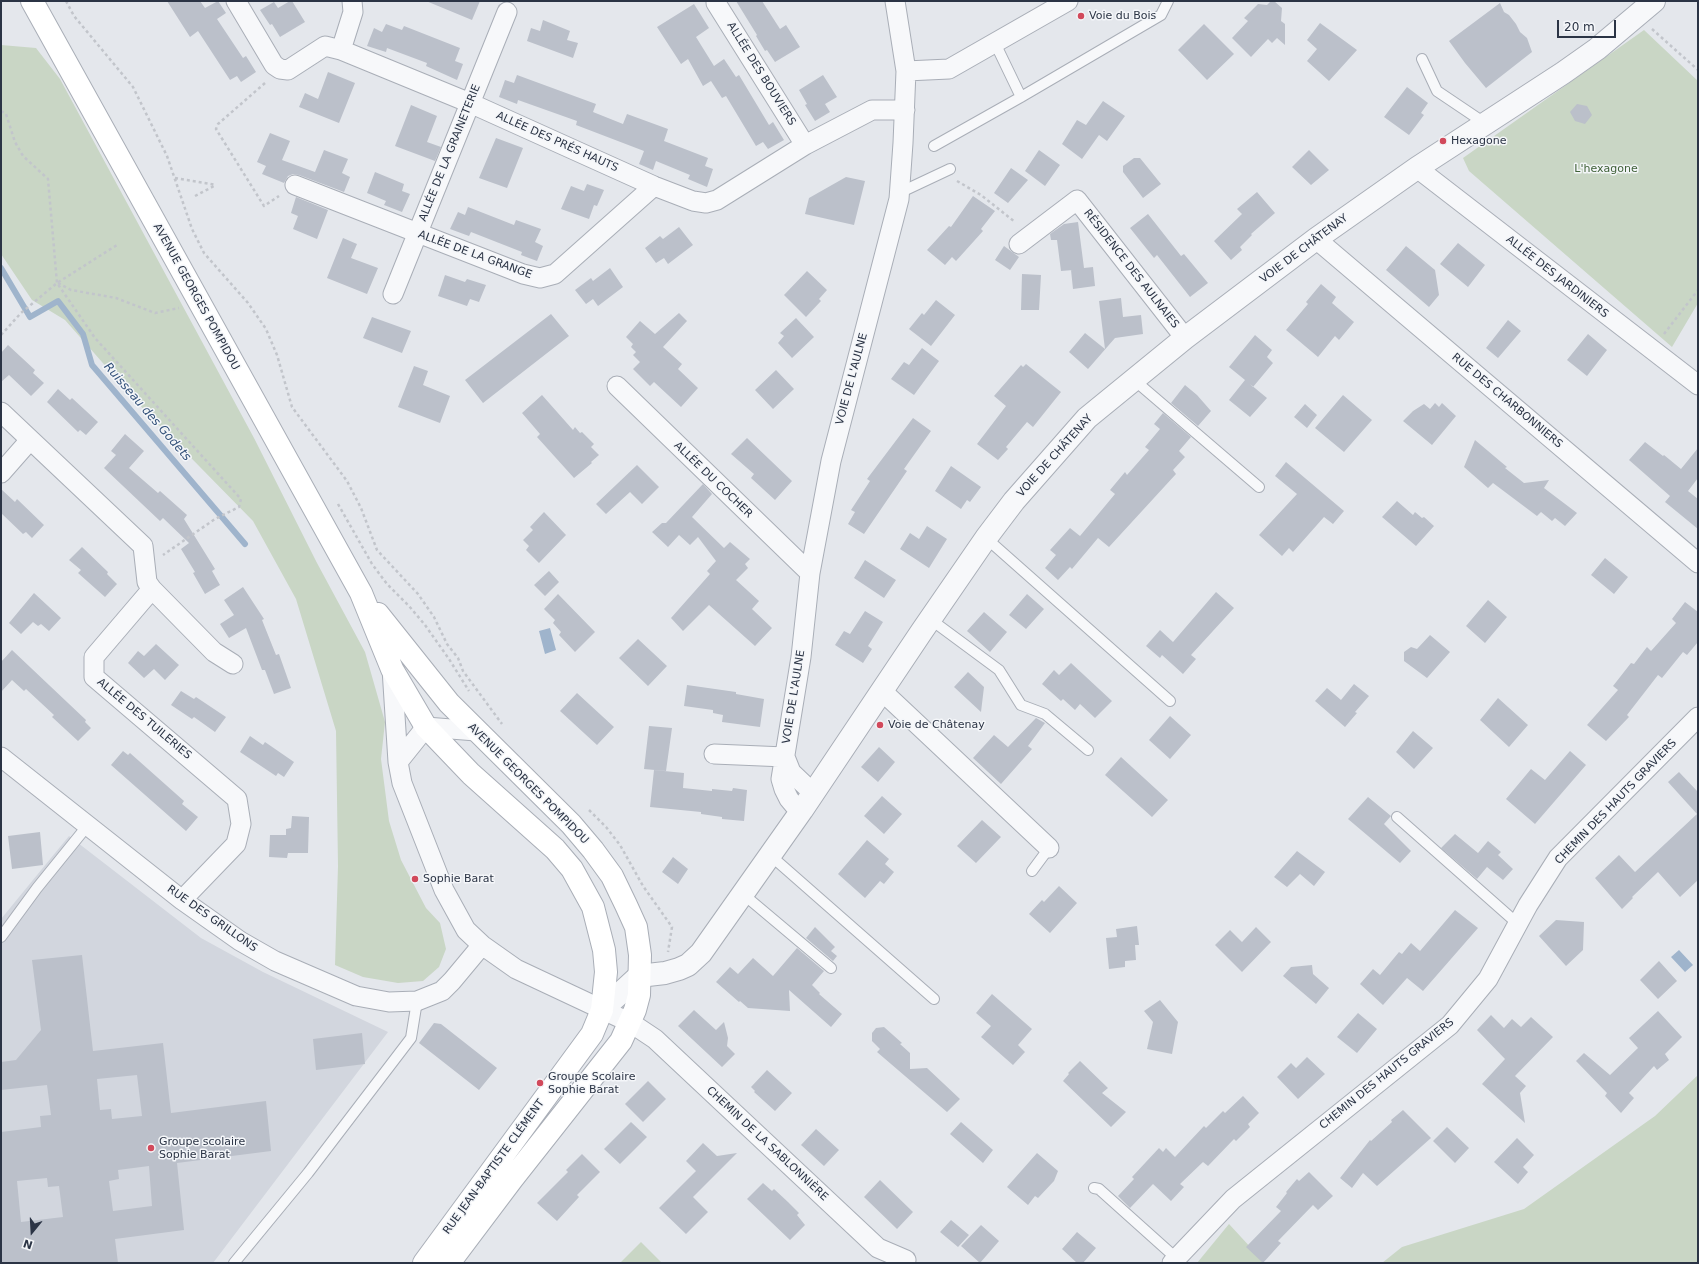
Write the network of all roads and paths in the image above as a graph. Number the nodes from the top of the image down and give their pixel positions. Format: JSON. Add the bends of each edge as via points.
{"nodes":[{"id":1,"x":32,"y":1,"type":"edge"},
{"id":2,"x":66,"y":1,"type":"edge"},
{"id":3,"x":236,"y":1,"type":"edge"},
{"id":4,"x":352,"y":1,"type":"edge"},
{"id":5,"x":895,"y":1,"type":"edge"},
{"id":6,"x":1068,"y":1,"type":"edge"},
{"id":7,"x":1168,"y":1,"type":"edge"},
{"id":8,"x":1654,"y":1,"type":"edge"},
{"id":9,"x":716,"y":4,"type":"dead end"},
{"id":10,"x":507,"y":12,"type":"dead end"},
{"id":11,"x":1638,"y":15,"type":"junction"},
{"id":12,"x":995,"y":43,"type":"junction"},
{"id":13,"x":341,"y":50,"type":"junction"},
{"id":14,"x":1422,"y":59,"type":"dead end"},
{"id":15,"x":280,"y":69,"type":"junction"},
{"id":16,"x":1698,"y":70,"type":"edge"},
{"id":17,"x":906,"y":71,"type":"junction"},
{"id":18,"x":1021,"y":97,"type":"junction"},
{"id":19,"x":470,"y":103,"type":"junction"},
{"id":20,"x":905,"y":110,"type":"junction"},
{"id":21,"x":1,"y":111,"type":"edge"},
{"id":22,"x":1486,"y":124,"type":"junction"},
{"id":23,"x":806,"y":145,"type":"junction"},
{"id":24,"x":934,"y":146,"type":"dead end"},
{"id":25,"x":1417,"y":168,"type":"junction"},
{"id":26,"x":950,"y":169,"type":"dead end"},
{"id":27,"x":175,"y":178,"type":"junction"},
{"id":28,"x":951,"y":184,"type":"dead end"},
{"id":29,"x":295,"y":185,"type":"joint"},
{"id":30,"x":654,"y":186,"type":"junction"},
{"id":31,"x":899,"y":193,"type":"junction"},
{"id":32,"x":195,"y":196,"type":"dead end"},
{"id":33,"x":417,"y":233,"type":"junction"},
{"id":34,"x":1316,"y":239,"type":"junction"},
{"id":35,"x":1025,"y":240,"type":"joint"},
{"id":36,"x":117,"y":245,"type":"dead end"},
{"id":37,"x":58,"y":283,"type":"junction"},
{"id":38,"x":1698,"y":290,"type":"edge"},
{"id":39,"x":393,"y":294,"type":"dead end"},
{"id":40,"x":180,"y":307,"type":"dead end"},
{"id":41,"x":1,"y":335,"type":"edge"},
{"id":42,"x":1185,"y":338,"type":"junction"},
{"id":43,"x":1652,"y":351,"type":"junction"},
{"id":44,"x":1133,"y":379,"type":"junction"},
{"id":45,"x":1698,"y":385,"type":"edge"},
{"id":46,"x":617,"y":386,"type":"dead end"},
{"id":47,"x":1,"y":412,"type":"edge"},
{"id":48,"x":30,"y":440,"type":"junction"},
{"id":49,"x":1,"y":473,"type":"edge"},
{"id":50,"x":1259,"y":487,"type":"dead end"},
{"id":51,"x":337,"y":502,"type":"dead end"},
{"id":52,"x":986,"y":538,"type":"junction"},
{"id":53,"x":1698,"y":563,"type":"edge"},
{"id":54,"x":146,"y":566,"type":"junction"},
{"id":55,"x":810,"y":573,"type":"junction"},
{"id":56,"x":152,"y":589,"type":"junction"},
{"id":57,"x":362,"y":593,"type":"junction"},
{"id":58,"x":930,"y":619,"type":"junction"},
{"id":59,"x":233,"y":664,"type":"dead end"},
{"id":60,"x":392,"y":669,"type":"junction"},
{"id":61,"x":882,"y":691,"type":"junction"},
{"id":62,"x":470,"y":694,"type":"dead end"},
{"id":63,"x":1170,"y":701,"type":"dead end"},
{"id":64,"x":480,"y":702,"type":"dead end"},
{"id":65,"x":1698,"y":717,"type":"edge"},
{"id":66,"x":426,"y":728,"type":"junction"},
{"id":67,"x":476,"y":731,"type":"junction"},
{"id":68,"x":1088,"y":750,"type":"dead end"},
{"id":69,"x":714,"y":754,"type":"dead end"},
{"id":70,"x":1,"y":757,"type":"edge"},
{"id":71,"x":785,"y":757,"type":"junction"},
{"id":72,"x":398,"y":762,"type":"junction"},
{"id":73,"x":807,"y":802,"type":"junction"},
{"id":74,"x":1397,"y":817,"type":"dead end"},
{"id":75,"x":88,"y":825,"type":"junction"},
{"id":76,"x":1049,"y":848,"type":"joint"},
{"id":77,"x":770,"y":855,"type":"junction"},
{"id":78,"x":1032,"y":871,"type":"dead end"},
{"id":79,"x":743,"y":894,"type":"junction"},
{"id":80,"x":182,"y":900,"type":"junction"},
{"id":81,"x":1518,"y":924,"type":"junction"},
{"id":82,"x":1,"y":937,"type":"edge"},
{"id":83,"x":482,"y":945,"type":"junction"},
{"id":84,"x":831,"y":968,"type":"dead end"},
{"id":85,"x":639,"y":976,"type":"junction"},
{"id":86,"x":934,"y":999,"type":"dead end"},
{"id":87,"x":417,"y":1001,"type":"junction"},
{"id":88,"x":602,"y":1010,"type":"junction"},
{"id":89,"x":631,"y":1023,"type":"junction"},
{"id":90,"x":1094,"y":1188,"type":"dead end"},
{"id":91,"x":905,"y":1261,"type":"edge"},
{"id":92,"x":1174,"y":1261,"type":"edge"},
{"id":93,"x":234,"y":1263,"type":"edge"},
{"id":94,"x":424,"y":1263,"type":"edge"},
{"id":95,"x":449,"y":1263,"type":"edge"}],
"edges":[{"from":1,"to":57,"type":"main road","name":"AVENUE GEORGES POMPIDOU"},
{"from":2,"to":27,"type":"path","via":[[74,16],[133,86]]},
{"from":3,"to":15,"type":"street","via":[[274,65]]},
{"from":4,"to":13,"type":"street","via":[[353,12]]},
{"from":5,"to":17,"type":"street","name":"VOIE DE L'AULNE"},
{"from":6,"to":12,"type":"street"},
{"from":7,"to":18,"type":"lane","via":[[1161,15]]},
{"from":8,"to":11,"type":"street","name":"VOIE DE CHÂTENAY"},
{"from":9,"to":23,"type":"street","name":"ALLÉE DES BOUVIERS"},
{"from":10,"to":19,"type":"street","name":"ALLÉE DE LA GRAINETERIE"},
{"from":11,"to":16,"type":"path"},
{"from":11,"to":22,"type":"street","name":"VOIE DE CHÂTENAY","via":[[1597,49]]},
{"from":12,"to":17,"type":"street","via":[[949,69]]},
{"from":12,"to":18,"type":"lane"},
{"from":13,"to":15,"type":"street","name":"ALLÉE DES PRÉS HAUTS","via":[[325,46],[288,70]]},
{"from":13,"to":19,"type":"street","name":"ALLÉE DES PRÉS HAUTS"},
{"from":14,"to":22,"type":"lane","via":[[1438,91]]},
{"from":15,"to":29,"type":"path","via":[[218,124],[216,129],[264,206]]},
{"from":17,"to":20,"type":"street","name":"VOIE DE L'AULNE"},
{"from":18,"to":24,"type":"lane"},
{"from":19,"to":30,"type":"street","name":"ALLÉE DES PRÉS HAUTS"},
{"from":19,"to":33,"type":"street","name":"ALLÉE DE LA GRAINETERIE"},
{"from":20,"to":23,"type":"street","name":"ALLÉE DES PRÉS HAUTS","via":[[872,110]]},
{"from":20,"to":31,"type":"street","name":"VOIE DE L'AULNE"},
{"from":21,"to":37,"type":"path","via":[[6,114],[15,142],[23,156],[48,179]]},
{"from":22,"to":25,"type":"street","name":"VOIE DE CHÂTENAY"},
{"from":23,"to":30,"type":"street","name":"ALLÉE DES PRÉS HAUTS","via":[[717,200],[706,203],[693,201]]},
{"from":25,"to":34,"type":"street","name":"VOIE DE CHÂTENAY"},
{"from":25,"to":43,"type":"street","name":"ALLÉE DES JARDINIERS"},
{"from":26,"to":31,"type":"lane"},
{"from":27,"to":32,"type":"path","via":[[216,185]]},
{"from":27,"to":64,"type":"path","via":[[192,229],[204,253],[248,303],[266,329],[277,355],[292,407],[347,481],[361,508],[377,550],[418,594],[434,617],[463,671],[486,703]]},
{"from":28,"to":35,"type":"path","via":[[958,181],[981,195]]},
{"from":29,"to":33,"type":"street","name":"ALLÉE DE LA GRANGE"},
{"from":30,"to":33,"type":"street","name":"ALLÉE DE LA GRANGE","via":[[555,274],[540,278],[523,274]]},
{"from":31,"to":55,"type":"street","name":"VOIE DE L'AULNE","via":[[831,461]]},
{"from":33,"to":39,"type":"street","name":"ALLÉE DE LA GRAINETERIE"},
{"from":34,"to":42,"type":"street","name":"VOIE DE CHÂTENAY"},
{"from":34,"to":53,"type":"street","name":"RUE DES CHARBONNIERS"},
{"from":35,"to":42,"type":"street","name":"RÉSIDENCE DES AULNAIES","via":[[1077,200]]},
{"from":36,"to":37,"type":"path"},
{"from":37,"to":40,"type":"path","via":[[71,290],[116,298],[155,313]]},
{"from":37,"to":41,"type":"path","via":[[21,313]]},
{"from":37,"to":54,"type":"path","via":[[95,338],[241,499],[239,507],[215,519]]},
{"from":38,"to":43,"type":"path"},
{"from":42,"to":44,"type":"street","name":"VOIE DE CHÂTENAY"},
{"from":43,"to":45,"type":"street","name":"ALLÉE DES JARDINIERS"},
{"from":44,"to":50,"type":"lane"},
{"from":44,"to":52,"type":"street","name":"VOIE DE CHÂTENAY","via":[[1087,418],[1014,501]]},
{"from":46,"to":55,"type":"street","name":"ALLÉE DU COCHER"},
{"from":47,"to":48,"type":"street"},
{"from":48,"to":49,"type":"street"},
{"from":48,"to":54,"type":"street","via":[[143,546]]},
{"from":51,"to":62,"type":"path","via":[[372,564],[386,584],[425,625],[450,659]]},
{"from":52,"to":58,"type":"street","name":"VOIE DE CHÂTENAY"},
{"from":52,"to":63,"type":"lane"},
{"from":54,"to":56,"type":"street","via":[[147,582]]},
{"from":55,"to":71,"type":"street","name":"VOIE DE L'AULNE","via":[[801,657]]},
{"from":56,"to":59,"type":"street","via":[[214,652]]},
{"from":56,"to":80,"type":"street","name":"ALLÉE DES TUILERIES","via":[[94,657],[94,677],[237,799],[241,824],[236,844]]},
{"from":57,"to":60,"type":"main road","name":"AVENUE GEORGES POMPIDOU"},
{"from":57,"to":67,"type":"main road","name":"AVENUE GEORGES POMPIDOU","via":[[449,704]]},
{"from":58,"to":61,"type":"street","name":"VOIE DE CHÂTENAY"},
{"from":58,"to":68,"type":"lane","via":[[999,670],[1021,705],[1044,714]]},
{"from":60,"to":66,"type":"main road","name":"AVENUE GEORGES POMPIDOU"},
{"from":60,"to":72,"type":"street"},
{"from":61,"to":73,"type":"street","name":"VOIE DE CHÂTENAY"},
{"from":61,"to":76,"type":"street"},
{"from":65,"to":81,"type":"street","name":"CHEMIN DES HAUTS GRAVIERS","via":[[1558,858]]},
{"from":66,"to":67,"type":"street"},
{"from":66,"to":72,"type":"street"},
{"from":66,"to":88,"type":"main road","name":"AVENUE GEORGES POMPIDOU","via":[[471,774],[555,849],[572,869],[593,907],[604,950],[605,984]]},
{"from":67,"to":85,"type":"main road","name":"AVENUE GEORGES POMPIDOU","via":[[571,824],[612,876],[636,927],[640,955]]},
{"from":69,"to":71,"type":"street"},
{"from":70,"to":75,"type":"street","name":"RUE DES GRILLONS"},
{"from":71,"to":73,"type":"street","name":"VOIE DE L'AULNE","via":[[782,780],[784,789],[794,805]]},
{"from":72,"to":83,"type":"street","via":[[402,783],[444,890],[466,930]]},
{"from":73,"to":77,"type":"street","name":"VOIE DE CHÂTENAY"},
{"from":74,"to":81,"type":"lane"},
{"from":75,"to":80,"type":"street","name":"RUE DES GRILLONS"},
{"from":75,"to":82,"type":"lane"},
{"from":76,"to":78,"type":"lane"},
{"from":77,"to":79,"type":"street","name":"VOIE DE CHÂTENAY"},
{"from":77,"to":86,"type":"lane"},
{"from":79,"to":84,"type":"lane"},
{"from":79,"to":85,"type":"street","name":"VOIE DE CHÂTENAY","via":[[705,947],[688,965],[665,973]]},
{"from":80,"to":87,"type":"street","name":"RUE DES GRILLONS","via":[[240,941],[275,961],[356,996],[389,1002]]},
{"from":81,"to":92,"type":"street","name":"CHEMIN DES HAUTS GRAVIERS","via":[[1488,979],[1450,1025],[1233,1199]]},
{"from":83,"to":87,"type":"street","name":"RUE DES GRILLONS","via":[[442,991]]},
{"from":83,"to":88,"type":"street","via":[[516,969]]},
{"from":85,"to":88,"type":"street"},
{"from":85,"to":89,"type":"main road","name":"AVENUE GEORGES POMPIDOU","via":[[639,995]]},
{"from":87,"to":93,"type":"lane","via":[[411,1038]]},
{"from":88,"to":89,"type":"street","name":"CHEMIN DE LA SABLONNIÈRE"},
{"from":88,"to":94,"type":"main road","name":"RUE JEAN-BAPTISTE CLÉMENT","via":[[592,1034]]},
{"from":89,"to":91,"type":"street","name":"CHEMIN DE LA SABLONNIÈRE","via":[[655,1039],[878,1248]]},
{"from":89,"to":95,"type":"main road","name":"RUE JEAN-BAPTISTE CLÉMENT","via":[[621,1041]]},
{"from":90,"to":92,"type":"lane","via":[[1099,1189]]}]}
